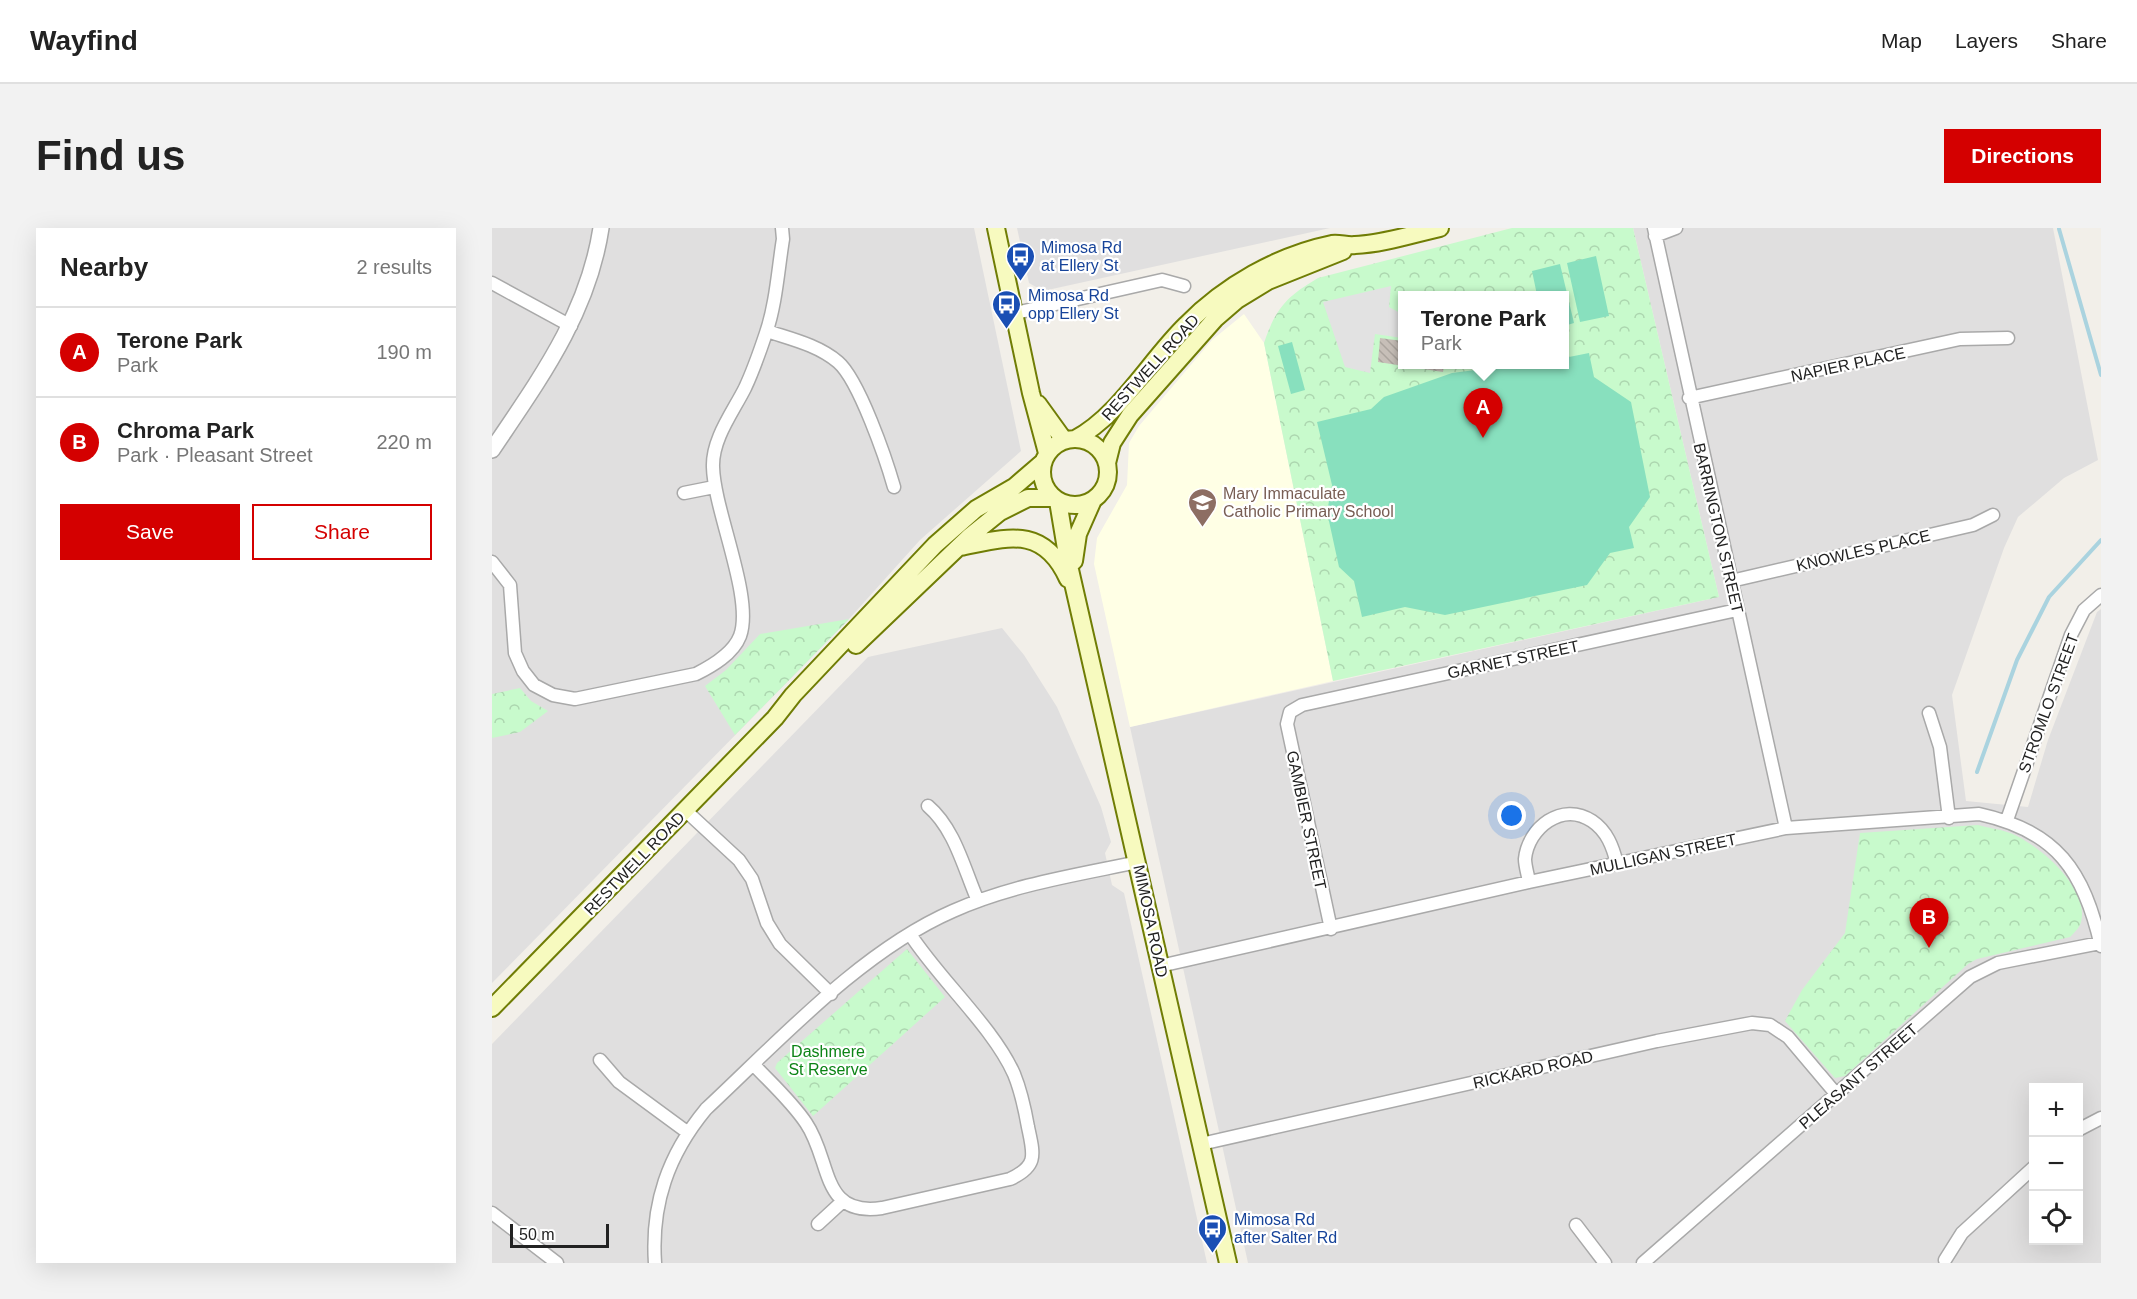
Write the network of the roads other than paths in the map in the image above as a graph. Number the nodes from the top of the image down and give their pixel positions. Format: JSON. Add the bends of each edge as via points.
{"nodes":[{"id":1,"x":601,"y":228,"type":"edge"},
{"id":2,"x":782,"y":228,"type":"edge"},
{"id":3,"x":996,"y":228,"type":"edge"},
{"id":4,"x":1440,"y":228,"type":"edge"},
{"id":5,"x":1676,"y":228,"type":"edge"},
{"id":6,"x":1654,"y":232,"type":"edge"},
{"id":7,"x":1355,"y":245,"type":"junction"},
{"id":8,"x":492,"y":283,"type":"edge"},
{"id":9,"x":1184,"y":286,"type":"dead end"},
{"id":10,"x":1016,"y":313,"type":"junction"},
{"id":11,"x":571,"y":326,"type":"junction"},
{"id":12,"x":767,"y":331,"type":"junction"},
{"id":13,"x":2007,"y":338,"type":"dead end"},
{"id":14,"x":1031,"y":393,"type":"junction"},
{"id":15,"x":1689,"y":398,"type":"junction"},
{"id":16,"x":1070,"y":440,"type":"junction"},
{"id":17,"x":492,"y":450,"type":"edge"},
{"id":18,"x":1045,"y":458,"type":"junction"},
{"id":19,"x":1107,"y":463,"type":"junction"},
{"id":20,"x":714,"y":487,"type":"junction"},
{"id":21,"x":894,"y":487,"type":"dead end"},
{"id":22,"x":684,"y":493,"type":"dead end"},
{"id":23,"x":1056,"y":500,"type":"junction"},
{"id":24,"x":1092,"y":500,"type":"junction"},
{"id":25,"x":1993,"y":515,"type":"dead end"},
{"id":26,"x":958,"y":548,"type":"junction"},
{"id":27,"x":492,"y":562,"type":"edge"},
{"id":28,"x":1073,"y":579,"type":"junction"},
{"id":29,"x":1731,"y":580,"type":"junction"},
{"id":30,"x":2101,"y":595,"type":"edge"},
{"id":31,"x":1079,"y":604,"type":"junction"},
{"id":32,"x":1737,"y":610,"type":"junction"},
{"id":33,"x":1290,"y":712,"type":"joint"},
{"id":34,"x":1929,"y":713,"type":"dead end"},
{"id":35,"x":775,"y":718,"type":"junction"},
{"id":36,"x":928,"y":806,"type":"dead end"},
{"id":37,"x":685,"y":810,"type":"junction"},
{"id":38,"x":1949,"y":818,"type":"junction"},
{"id":39,"x":2007,"y":820,"type":"junction"},
{"id":40,"x":1786,"y":828,"type":"junction"},
{"id":41,"x":1138,"y":862,"type":"junction"},
{"id":42,"x":1617,"y":864,"type":"junction"},
{"id":43,"x":1529,"y":882,"type":"junction"},
{"id":44,"x":978,"y":901,"type":"junction"},
{"id":45,"x":1331,"y":929,"type":"junction"},
{"id":46,"x":910,"y":934,"type":"junction"},
{"id":47,"x":2101,"y":945,"type":"edge"},
{"id":48,"x":1160,"y":966,"type":"junction"},
{"id":49,"x":831,"y":994,"type":"junction"},
{"id":50,"x":492,"y":1008,"type":"edge"},
{"id":51,"x":600,"y":1060,"type":"dead end"},
{"id":52,"x":754,"y":1065,"type":"junction"},
{"id":53,"x":1837,"y":1095,"type":"junction"},
{"id":54,"x":2101,"y":1118,"type":"edge"},
{"id":55,"x":2083,"y":1128,"type":"edge"},
{"id":56,"x":687,"y":1132,"type":"junction"},
{"id":57,"x":1201,"y":1144,"type":"junction"},
{"id":58,"x":2029,"y":1172,"type":"edge"},
{"id":59,"x":843,"y":1201,"type":"junction"},
{"id":60,"x":492,"y":1213,"type":"edge"},
{"id":61,"x":818,"y":1224,"type":"dead end"},
{"id":62,"x":1576,"y":1225,"type":"dead end"},
{"id":63,"x":1945,"y":1260,"type":"dead end"},
{"id":64,"x":557,"y":1263,"type":"edge"},
{"id":65,"x":655,"y":1263,"type":"edge"},
{"id":66,"x":1228,"y":1263,"type":"edge"},
{"id":67,"x":1605,"y":1263,"type":"edge"},
{"id":68,"x":1642,"y":1263,"type":"edge"}],
"edges":[{"from":1,"to":11,"type":"street","via":[[588,286]]},
{"from":2,"to":12,"type":"street"},
{"from":3,"to":10,"type":"main road"},
{"from":4,"to":7,"type":"main road","name":"RESTWELL ROAD"},
{"from":5,"to":6,"type":"street"},
{"from":6,"to":15,"type":"street","name":"BARRINGTON STREET"},
{"from":7,"to":16,"type":"main road","name":"RESTWELL ROAD","via":[[1312,249],[1261,270],[1230,290],[1187,323],[1097,426]]},
{"from":7,"to":19,"type":"main road","name":"RESTWELL ROAD","via":[[1268,281],[1215,319],[1130,415],[1112,442]]},
{"from":8,"to":11,"type":"street"},
{"from":9,"to":10,"type":"street","via":[[1162,280]]},
{"from":10,"to":14,"type":"main road"},
{"from":11,"to":17,"type":"street"},
{"from":12,"to":20,"type":"street","via":[[746,386],[719,437],[712,465]]},
{"from":12,"to":21,"type":"street","via":[[822,350],[840,363],[861,400]]},
{"from":13,"to":15,"type":"street","name":"NAPIER PLACE","via":[[1960,339]]},
{"from":14,"to":16,"type":"main road"},
{"from":14,"to":18,"type":"main road"},
{"from":15,"to":29,"type":"street","name":"BARRINGTON STREET"},
{"from":16,"to":18,"type":"main road"},
{"from":16,"to":19,"type":"main road","via":[[1096,446]]},
{"from":18,"to":23,"type":"main road","via":[[1043,482]]},
{"from":18,"to":35,"type":"main road","name":"RESTWELL ROAD","via":[[1014,487],[976,509],[935,545]]},
{"from":19,"to":24,"type":"main road","via":[[1105,484]]},
{"from":20,"to":22,"type":"street"},
{"from":20,"to":27,"type":"street","via":[[744,616],[739,638],[727,653],[696,674],[575,699],[553,695],[534,685],[515,653],[510,585]]},
{"from":23,"to":24,"type":"main road","via":[[1073,505]]},
{"from":23,"to":26,"type":"main road","name":"RESTWELL ROAD","via":[[1028,498],[1014,504]]},
{"from":23,"to":28,"type":"main road","name":"MIMOSA ROAD"},
{"from":24,"to":28,"type":"main road","name":"MIMOSA ROAD","via":[[1078,534]]},
{"from":25,"to":29,"type":"street","name":"KNOWLES PLACE","via":[[1973,525]]},
{"from":26,"to":31,"type":"main road","via":[[1009,536],[1029,540],[1047,550],[1064,570]]},
{"from":26,"to":35,"type":"main road","name":"RESTWELL ROAD"},
{"from":28,"to":31,"type":"main road","name":"MIMOSA ROAD"},
{"from":29,"to":32,"type":"street","name":"BARRINGTON STREET"},
{"from":30,"to":39,"type":"street","name":"STROMLO STREET","via":[[2084,610],[2071,635]]},
{"from":31,"to":41,"type":"main road","name":"MIMOSA ROAD"},
{"from":32,"to":33,"type":"street","name":"GARNET STREET","via":[[1302,705]]},
{"from":32,"to":40,"type":"street","name":"BARRINGTON STREET"},
{"from":33,"to":45,"type":"street","name":"GAMBIER STREET","via":[[1287,724]]},
{"from":34,"to":38,"type":"street","via":[[1941,747]]},
{"from":35,"to":37,"type":"main road","name":"RESTWELL ROAD"},
{"from":36,"to":44,"type":"street","via":[[948,829]]},
{"from":37,"to":49,"type":"street","via":[[738,860],[752,879],[767,923],[780,944]]},
{"from":37,"to":50,"type":"main road","name":"RESTWELL ROAD"},
{"from":38,"to":39,"type":"street","name":"MULLIGAN STREET","via":[[1979,814]]},
{"from":38,"to":40,"type":"street","name":"MULLIGAN STREET"},
{"from":39,"to":47,"type":"street","name":"MULLIGAN STREET","via":[[2050,843],[2066,858],[2082,884]]},
{"from":40,"to":42,"type":"street","name":"MULLIGAN STREET"},
{"from":41,"to":44,"type":"street","via":[[1034,884]]},
{"from":41,"to":48,"type":"main road","name":"MIMOSA ROAD"},
{"from":42,"to":43,"type":"street","name":"MULLIGAN STREET"},
{"from":42,"to":43,"type":"street","via":[[1612,843],[1592,821],[1577,814],[1560,816],[1542,824],[1531,838],[1525,861]]},
{"from":43,"to":45,"type":"street","name":"MULLIGAN STREET"},
{"from":44,"to":46,"type":"street"},
{"from":45,"to":48,"type":"street","name":"MULLIGAN STREET"},
{"from":46,"to":49,"type":"street","via":[[863,964]]},
{"from":46,"to":59,"type":"street","via":[[1002,1052],[1014,1074],[1033,1149],[1032,1162],[1025,1172],[1010,1179],[882,1208],[864,1210]]},
{"from":47,"to":53,"type":"street","name":"PLEASANT STREET","via":[[1983,969]]},
{"from":48,"to":57,"type":"main road","name":"MIMOSA ROAD"},
{"from":49,"to":52,"type":"street"},
{"from":51,"to":56,"type":"street","via":[[619,1082]]},
{"from":52,"to":56,"type":"street"},
{"from":52,"to":59,"type":"street","via":[[806,1122],[820,1145],[833,1191]]},
{"from":53,"to":57,"type":"street","name":"RICKARD ROAD","via":[[1788,1037],[1770,1025],[1752,1023]]},
{"from":53,"to":68,"type":"street","name":"PLEASANT STREET"},
{"from":54,"to":55,"type":"street"},
{"from":56,"to":65,"type":"street","via":[[658,1199],[653,1236]]},
{"from":57,"to":66,"type":"main road","name":"MIMOSA ROAD"},
{"from":58,"to":63,"type":"street","via":[[1962,1233]]},
{"from":59,"to":61,"type":"street"},
{"from":60,"to":64,"type":"street"},
{"from":62,"to":67,"type":"street"}]}
